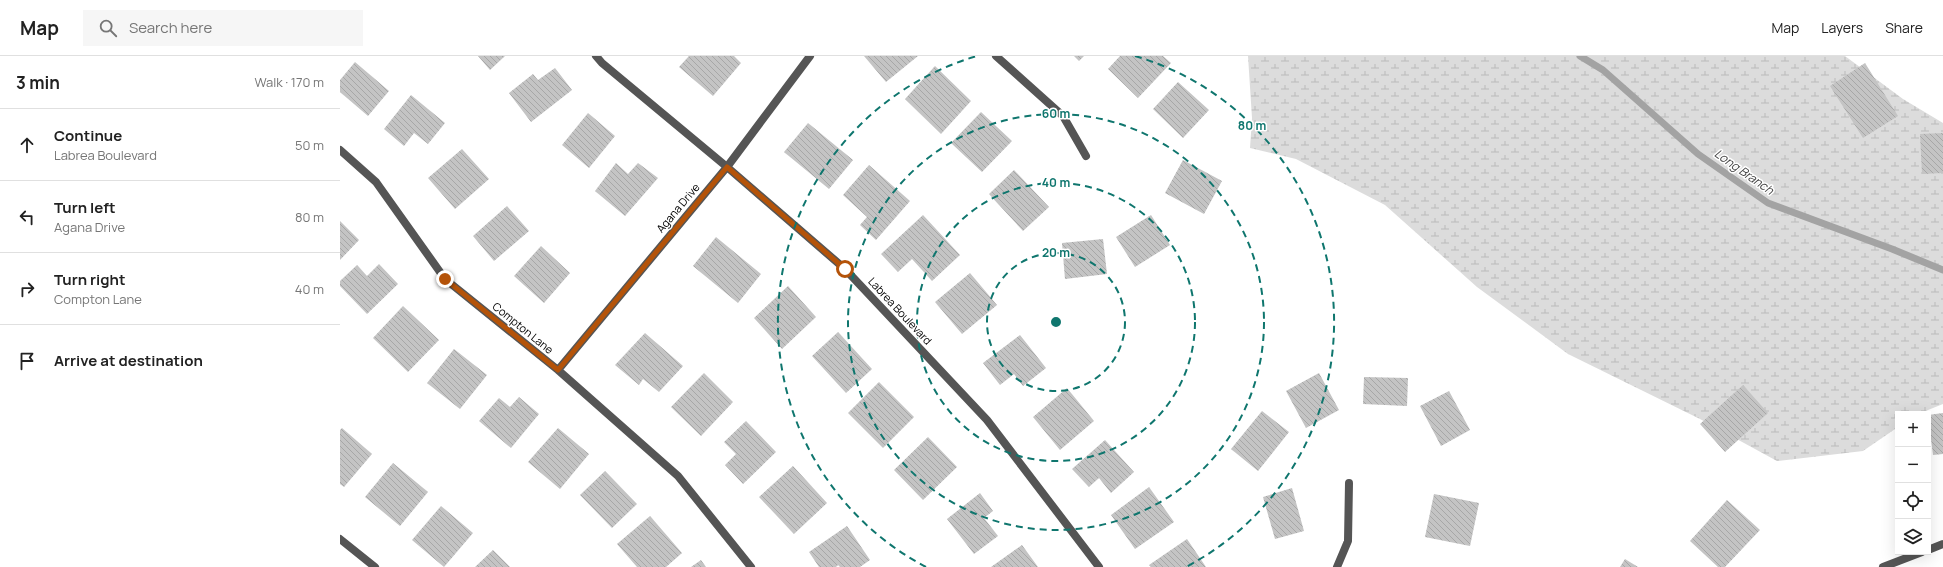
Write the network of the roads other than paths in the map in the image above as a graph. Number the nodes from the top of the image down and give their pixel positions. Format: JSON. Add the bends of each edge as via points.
{"nodes":[{"id":1,"x":596,"y":56,"type":"edge"},
{"id":2,"x":810,"y":56,"type":"edge"},
{"id":3,"x":996,"y":56,"type":"edge"},
{"id":4,"x":340,"y":150,"type":"edge"},
{"id":5,"x":1086,"y":156,"type":"dead end"},
{"id":6,"x":727,"y":167,"type":"junction"},
{"id":7,"x":558,"y":370,"type":"junction"},
{"id":8,"x":1349,"y":483,"type":"dead end"},
{"id":9,"x":340,"y":539,"type":"edge"},
{"id":10,"x":1943,"y":544,"type":"edge"},
{"id":11,"x":1931,"y":549,"type":"edge"},
{"id":12,"x":1914,"y":555,"type":"edge"},
{"id":13,"x":375,"y":567,"type":"edge"},
{"id":14,"x":751,"y":567,"type":"edge"},
{"id":15,"x":1100,"y":567,"type":"edge"},
{"id":16,"x":1337,"y":567,"type":"edge"},
{"id":17,"x":1883,"y":567,"type":"edge"}],
"edges":[{"from":1,"to":6,"type":"street","name":"Labrea Boulevard"},
{"from":2,"to":6,"type":"street","name":"Agana Drive"},
{"from":3,"to":5,"type":"street","via":[[1063,116]]},
{"from":4,"to":7,"type":"street","name":"Compton Lane","via":[[376,182],[445,279]]},
{"from":6,"to":7,"type":"street","name":"Agana Drive"},
{"from":6,"to":15,"type":"street","name":"Labrea Boulevard","via":[[845,269],[982,414]]},
{"from":7,"to":14,"type":"street","name":"Compton Lane","via":[[678,476]]},
{"from":8,"to":16,"type":"street","via":[[1348,541]]},
{"from":9,"to":13,"type":"street"},
{"from":10,"to":11,"type":"street"},
{"from":12,"to":17,"type":"street"}]}
